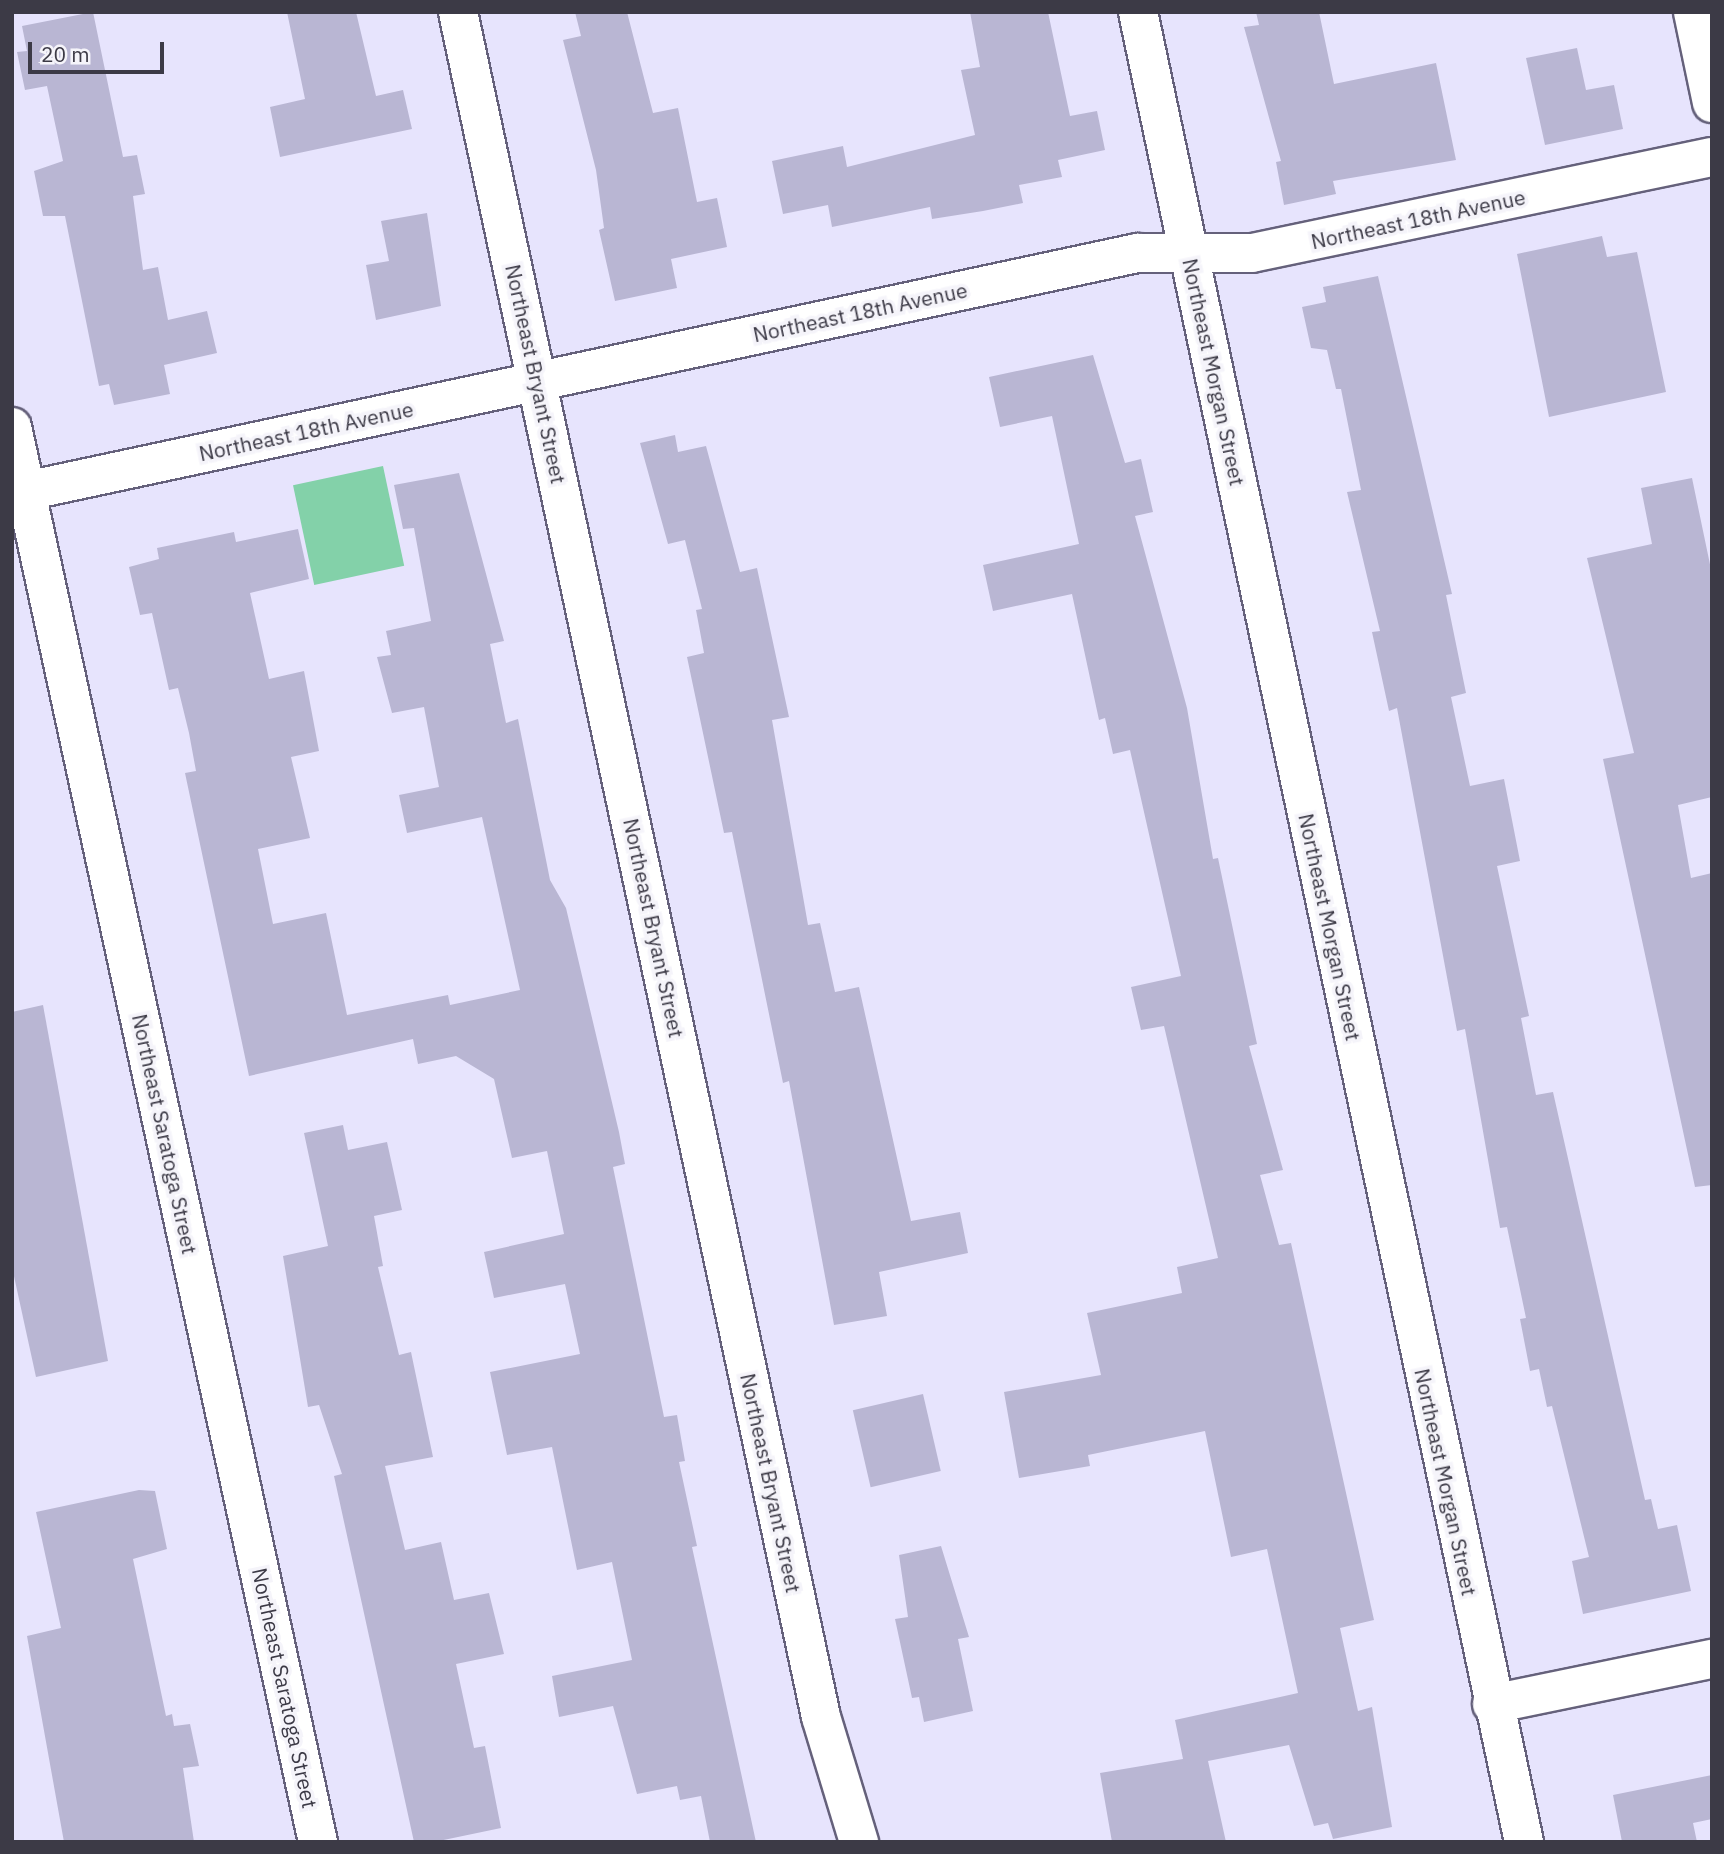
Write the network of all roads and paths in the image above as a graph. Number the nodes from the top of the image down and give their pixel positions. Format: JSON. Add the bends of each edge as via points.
{"nodes":[{"id":1,"x":458,"y":12,"type":"edge"},
{"id":2,"x":1139,"y":12,"type":"edge"},
{"id":3,"x":1693,"y":12,"type":"edge"},
{"id":4,"x":1712,"y":103,"type":"edge"},
{"id":5,"x":1712,"y":157,"type":"edge"},
{"id":6,"x":1189,"y":253,"type":"junction"},
{"id":7,"x":538,"y":381,"type":"junction"},
{"id":8,"x":12,"y":427,"type":"edge"},
{"id":9,"x":19,"y":492,"type":"edge"},
{"id":10,"x":1712,"y":1659,"type":"edge"},
{"id":11,"x":1493,"y":1704,"type":"junction"},
{"id":12,"x":318,"y":1842,"type":"edge"},
{"id":13,"x":859,"y":1842,"type":"edge"},
{"id":14,"x":1524,"y":1842,"type":"edge"}],
"edges":[{"from":1,"to":7,"type":"street","name":"Northeast Bryant Street"},
{"from":2,"to":6,"type":"street","name":"Northeast Morgan Street"},
{"from":3,"to":4,"type":"street"},
{"from":5,"to":6,"type":"street","name":"Northeast 18th Avenue","via":[[1252,253]]},
{"from":6,"to":7,"type":"street","name":"Northeast 18th Avenue","via":[[1137,253]]},
{"from":6,"to":11,"type":"street","name":"Northeast Morgan Street"},
{"from":7,"to":9,"type":"street","name":"Northeast 18th Avenue"},
{"from":7,"to":13,"type":"street","name":"Northeast Bryant Street","via":[[821,1717]]},
{"from":8,"to":9,"type":"street","name":"Northeast Saratoga Street"},
{"from":9,"to":12,"type":"street","name":"Northeast Saratoga Street"},
{"from":10,"to":11,"type":"street"},
{"from":11,"to":14,"type":"street","name":"Northeast Morgan Street"}]}
